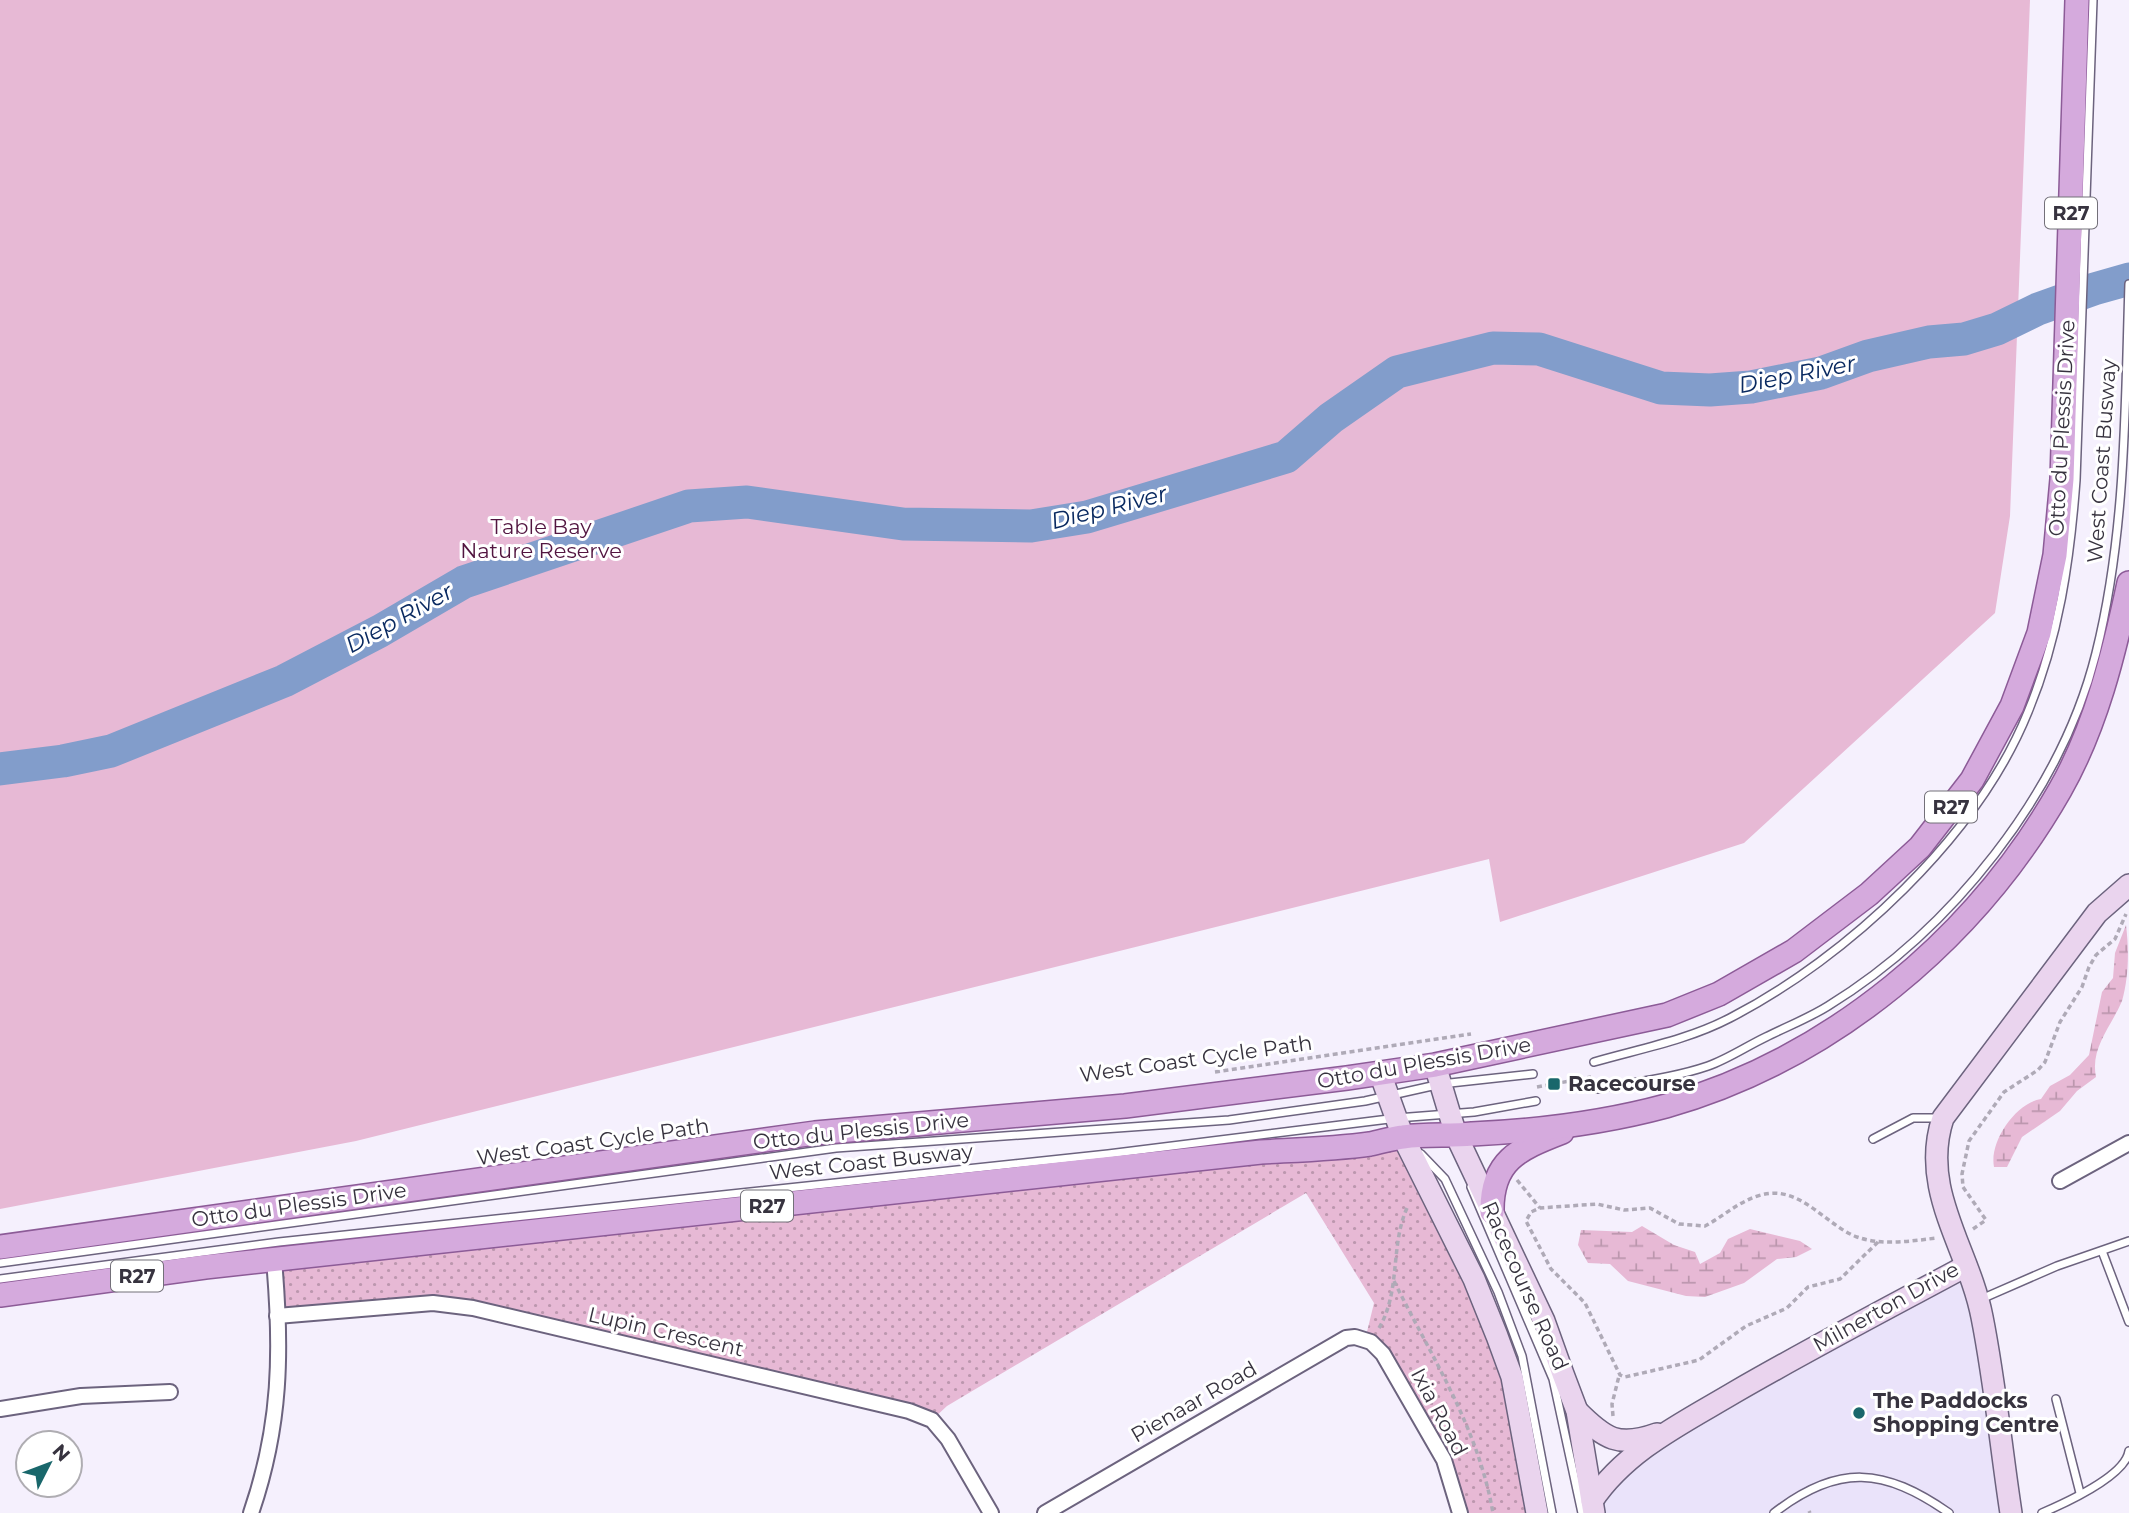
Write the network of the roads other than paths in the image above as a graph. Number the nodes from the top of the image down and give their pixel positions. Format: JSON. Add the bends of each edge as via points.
{"nodes":[{"id":1,"x":2077,"y":0,"type":"edge"},
{"id":2,"x":2093,"y":0,"type":"edge"},
{"id":3,"x":2129,"y":284,"type":"edge"},
{"id":4,"x":2071,"y":422,"type":"junction"},
{"id":5,"x":2129,"y":583,"type":"edge"},
{"id":6,"x":2129,"y":885,"type":"edge"},
{"id":7,"x":1594,"y":1062,"type":"dead end"},
{"id":8,"x":1380,"y":1073,"type":"junction"},
{"id":9,"x":1532,"y":1074,"type":"dead end"},
{"id":10,"x":1438,"y":1075,"type":"junction"},
{"id":11,"x":1597,"y":1089,"type":"dead end"},
{"id":12,"x":1390,"y":1096,"type":"junction"},
{"id":13,"x":1536,"y":1101,"type":"dead end"},
{"id":14,"x":1943,"y":1118,"type":"junction"},
{"id":15,"x":1581,"y":1124,"type":"junction"},
{"id":16,"x":1454,"y":1125,"type":"junction"},
{"id":17,"x":1400,"y":1127,"type":"junction"},
{"id":18,"x":1872,"y":1139,"type":"dead end"},
{"id":19,"x":2129,"y":1143,"type":"edge"},
{"id":20,"x":2060,"y":1181,"type":"dead end"},
{"id":21,"x":1492,"y":1212,"type":"junction"},
{"id":22,"x":2129,"y":1241,"type":"edge"},
{"id":23,"x":0,"y":1247,"type":"edge"},
{"id":24,"x":2102,"y":1251,"type":"junction"},
{"id":25,"x":274,"y":1260,"type":"junction"},
{"id":26,"x":0,"y":1263,"type":"edge"},
{"id":27,"x":1966,"y":1266,"type":"junction"},
{"id":28,"x":0,"y":1279,"type":"edge"},
{"id":29,"x":0,"y":1295,"type":"edge"},
{"id":30,"x":1978,"y":1300,"type":"junction"},
{"id":31,"x":277,"y":1316,"type":"junction"},
{"id":32,"x":2129,"y":1322,"type":"edge"},
{"id":33,"x":1368,"y":1341,"type":"joint"},
{"id":34,"x":170,"y":1392,"type":"dead end"},
{"id":35,"x":2056,"y":1399,"type":"dead end"},
{"id":36,"x":0,"y":1409,"type":"edge"},
{"id":37,"x":1577,"y":1411,"type":"junction"},
{"id":38,"x":1672,"y":1429,"type":"junction"},
{"id":39,"x":2129,"y":1451,"type":"edge"},
{"id":40,"x":2080,"y":1493,"type":"junction"},
{"id":41,"x":1589,"y":1509,"type":"edge"},
{"id":42,"x":251,"y":1513,"type":"edge"},
{"id":43,"x":990,"y":1513,"type":"edge"},
{"id":44,"x":1045,"y":1513,"type":"edge"},
{"id":45,"x":1460,"y":1513,"type":"edge"},
{"id":46,"x":1537,"y":1513,"type":"edge"},
{"id":47,"x":1552,"y":1513,"type":"edge"},
{"id":48,"x":1774,"y":1513,"type":"edge"},
{"id":49,"x":1950,"y":1513,"type":"edge"},
{"id":50,"x":2011,"y":1513,"type":"edge"},
{"id":51,"x":2042,"y":1513,"type":"edge"}],
"edges":[{"from":1,"to":4,"type":"main road","name":"Otto du Plessis Drive","number":"R27"},
{"from":2,"to":4,"type":"lane","name":"West Coast Busway"},
{"from":3,"to":11,"type":"lane","name":"West Coast Busway","via":[[2122,480],[2113,568],[2095,656],[2066,737],[2015,825],[1962,895],[1920,937],[1828,1006],[1709,1066]]},
{"from":4,"to":7,"type":"lane","name":"West Coast Busway","via":[[2071,557],[2060,615],[2028,714],[1986,790],[1903,890],[1808,971],[1709,1027]]},
{"from":4,"to":10,"type":"main road","name":"Otto du Plessis Drive","number":"R27","via":[[2039,633],[2012,706],[1972,780],[1920,847],[1869,894],[1794,951],[1719,994],[1667,1015]]},
{"from":5,"to":15,"type":"main road","number":"R27","via":[[2113,662],[2062,789],[1975,909],[1919,966],[1843,1023],[1760,1071],[1674,1103]]},
{"from":6,"to":14,"type":"street","name":"Milnerton Drive","via":[[2097,913]]},
{"from":8,"to":10,"type":"main road","name":"Otto du Plessis Drive","number":"R27"},
{"from":8,"to":12,"type":"street","name":"Racecourse Road"},
{"from":8,"to":23,"type":"main road","name":"Otto du Plessis Drive","number":"R27","via":[[1125,1106],[815,1133]]},
{"from":9,"to":10,"type":"lane","name":"West Coast Busway"},
{"from":10,"to":12,"type":"lane","name":"West Coast Busway"},
{"from":10,"to":16,"type":"street","name":"Racecourse Road"},
{"from":12,"to":17,"type":"street","name":"Racecourse Road"},
{"from":12,"to":26,"type":"lane","name":"West Coast Busway","via":[[1229,1120],[836,1148]]},
{"from":13,"to":16,"type":"lane"},
{"from":14,"to":18,"type":"lane","via":[[1913,1118]]},
{"from":14,"to":27,"type":"street","name":"Milnerton Drive","via":[[1934,1156],[1936,1180]]},
{"from":15,"to":16,"type":"main road","number":"R27"},
{"from":15,"to":21,"type":"main road","via":[[1544,1139],[1505,1164],[1494,1179]]},
{"from":16,"to":17,"type":"main road","number":"R27"},
{"from":16,"to":21,"type":"street","name":"Racecourse Road"},
{"from":16,"to":41,"type":"lane","via":[[1473,1197],[1553,1379]]},
{"from":17,"to":25,"type":"main road","number":"R27","via":[[1370,1144],[1261,1152]]},
{"from":17,"to":28,"type":"lane","name":"West Coast Busway","via":[[279,1242]]},
{"from":17,"to":46,"type":"street","name":"Racecourse Road","via":[[1474,1279],[1512,1377]]},
{"from":17,"to":47,"type":"lane","via":[[1444,1179],[1498,1292],[1522,1356]]},
{"from":19,"to":20,"type":"street"},
{"from":21,"to":37,"type":"street","name":"Racecourse Road","via":[[1544,1321]]},
{"from":22,"to":24,"type":"lane"},
{"from":24,"to":30,"type":"lane"},
{"from":24,"to":32,"type":"lane"},
{"from":25,"to":29,"type":"main road","number":"R27"},
{"from":25,"to":31,"type":"street"},
{"from":27,"to":30,"type":"street"},
{"from":27,"to":38,"type":"street","name":"Milnerton Drive"},
{"from":30,"to":50,"type":"street"},
{"from":31,"to":42,"type":"street","via":[[277,1401],[267,1465]]},
{"from":31,"to":43,"type":"street","name":"Lupin Crescent","via":[[433,1303],[473,1308],[909,1411],[932,1420],[948,1438]]},
{"from":33,"to":44,"type":"street","name":"Pienaar Road","via":[[1346,1338]]},
{"from":33,"to":45,"type":"street","name":"Ixia Road","via":[[1396,1375],[1444,1460]]},
{"from":34,"to":36,"type":"street","via":[[82,1396]]},
{"from":35,"to":40,"type":"lane"},
{"from":37,"to":38,"type":"street","name":"Milnerton Drive","via":[[1601,1433],[1624,1442]]},
{"from":37,"to":41,"type":"street","name":"Racecourse Road"},
{"from":38,"to":41,"type":"street","name":"Milnerton Drive","via":[[1622,1464]]},
{"from":39,"to":40,"type":"lane","via":[[2127,1461],[2114,1474]]},
{"from":40,"to":51,"type":"lane"},
{"from":48,"to":49,"type":"lane","via":[[1819,1486],[1872,1476],[1917,1491]]}]}
